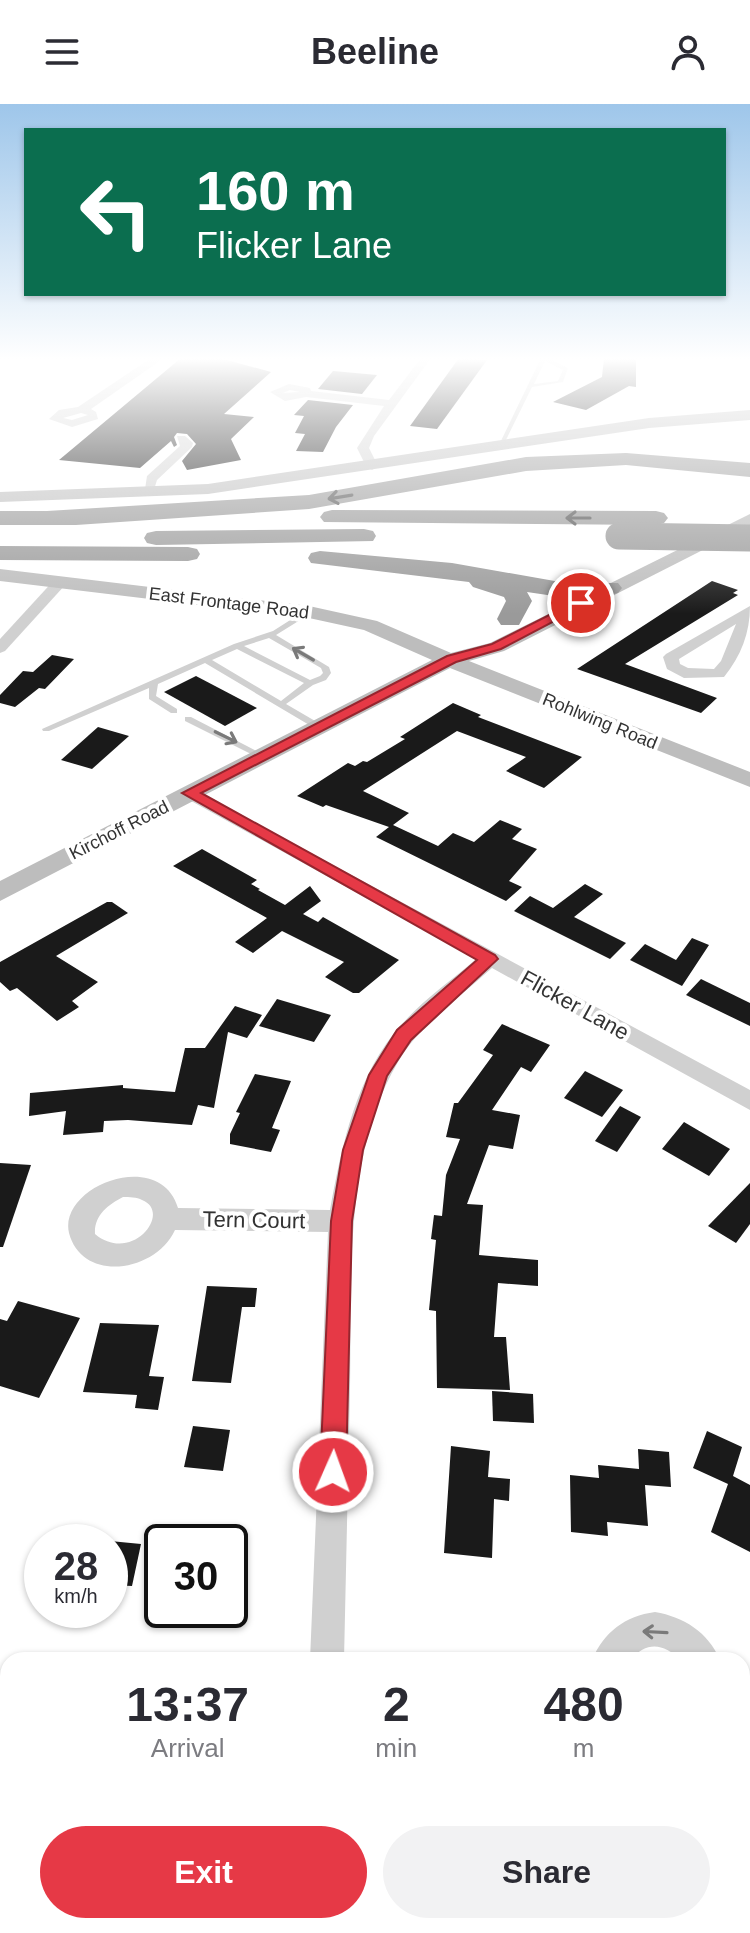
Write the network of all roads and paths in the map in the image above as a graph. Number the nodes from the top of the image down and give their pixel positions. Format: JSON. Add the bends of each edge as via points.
{"nodes":[{"id":1,"x":187,"y":443,"type":"edge"},
{"id":2,"x":366,"y":443,"type":"edge"},
{"id":3,"x":517,"y":443,"type":"edge"},
{"id":4,"x":500,"y":446,"type":"joint"},
{"id":5,"x":372,"y":466,"type":"junction"},
{"id":6,"x":748,"y":470,"type":"edge"},
{"id":7,"x":148,"y":493,"type":"junction"},
{"id":8,"x":0,"y":497,"type":"edge"},
{"id":9,"x":51,"y":517,"type":"junction"},
{"id":10,"x":0,"y":518,"type":"edge"},
{"id":11,"x":702,"y":520,"type":"dead end"},
{"id":12,"x":750,"y":520,"type":"edge"},
{"id":13,"x":750,"y":538,"type":"edge"},
{"id":14,"x":0,"y":540,"type":"edge"},
{"id":15,"x":626,"y":545,"type":"junction"},
{"id":16,"x":0,"y":553,"type":"edge"},
{"id":17,"x":391,"y":565,"type":"junction"},
{"id":18,"x":0,"y":575,"type":"edge"},
{"id":19,"x":608,"y":578,"type":"junction"},
{"id":20,"x":61,"y":581,"type":"junction"},
{"id":21,"x":566,"y":591,"type":"junction"},
{"id":22,"x":750,"y":610,"type":"edge"},
{"id":23,"x":309,"y":612,"type":"junction"},
{"id":24,"x":510,"y":619,"type":"junction"},
{"id":25,"x":270,"y":635,"type":"junction"},
{"id":26,"x":237,"y":646,"type":"junction"},
{"id":27,"x":0,"y":648,"type":"edge"},
{"id":28,"x":451,"y":659,"type":"junction"},
{"id":29,"x":206,"y":660,"type":"junction"},
{"id":30,"x":154,"y":683,"type":"junction"},
{"id":31,"x":310,"y":683,"type":"junction"},
{"id":32,"x":283,"y":703,"type":"junction"},
{"id":33,"x":174,"y":711,"type":"dead end"},
{"id":34,"x":188,"y":719,"type":"dead end"},
{"id":35,"x":319,"y":727,"type":"junction"},
{"id":36,"x":46,"y":729,"type":"dead end"},
{"id":37,"x":262,"y":756,"type":"junction"},
{"id":38,"x":748,"y":777,"type":"edge"},
{"id":39,"x":190,"y":793,"type":"junction"},
{"id":40,"x":1,"y":890,"type":"edge"},
{"id":41,"x":489,"y":959,"type":"junction"},
{"id":42,"x":750,"y":1101,"type":"edge"},
{"id":43,"x":168,"y":1219,"type":"dead end"},
{"id":44,"x":341,"y":1221,"type":"junction"},
{"id":45,"x":327,"y":1652,"type":"edge"},
{"id":46,"x":614,"y":1652,"type":"edge"},
{"id":47,"x":695,"y":1652,"type":"edge"}],
"edges":[{"from":1,"to":7,"type":"street","via":[[151,479]]},
{"from":2,"to":5,"type":"street","via":[[363,448]]},
{"from":3,"to":4,"type":"street"},
{"from":4,"to":5,"type":"street"},
{"from":5,"to":7,"type":"street"},
{"from":6,"to":9,"type":"highway","one_way":true,"via":[[626,459],[526,464],[309,502]]},
{"from":7,"to":8,"type":"street"},
{"from":9,"to":10,"type":"highway"},
{"from":12,"to":9,"type":"highway","one_way":true},
{"from":11,"to":15,"type":"street"},
{"from":12,"to":19,"type":"street","name":"Kirchoff Road"},
{"from":13,"to":15,"type":"highway","bridge":true},
{"from":14,"to":15,"type":"highway"},
{"from":16,"to":17,"type":"highway","via":[[223,554]]},
{"from":17,"to":21,"type":"highway"},
{"from":17,"to":24,"type":"highway","via":[[504,587],[519,601]]},
{"from":18,"to":20,"type":"street","name":"East Frontage Road"},
{"from":19,"to":21,"type":"highway"},
{"from":19,"to":28,"type":"street","name":"Kirchoff Road","via":[[497,647]]},
{"from":20,"to":23,"type":"street","name":"East Frontage Road"},
{"from":20,"to":27,"type":"street"},
{"from":21,"to":24,"type":"street","name":"Kirchoff Road"},
{"from":22,"to":22,"type":"street","via":[[671,657],[673,666],[684,673],[718,674]]},
{"from":23,"to":25,"type":"lane"},
{"from":23,"to":28,"type":"street","name":"East Frontage Road","via":[[370,625]]},
{"from":24,"to":28,"type":"street","name":"Kirchoff Road","via":[[475,636]]},
{"from":25,"to":26,"type":"lane"},
{"from":31,"to":25,"type":"lane","one_way":true,"via":[[323,678],[325,667]]},
{"from":26,"to":29,"type":"lane"},
{"from":26,"to":31,"type":"lane"},
{"from":28,"to":35,"type":"street","name":"Kirchoff Road"},
{"from":28,"to":38,"type":"street","name":"Rohlwing Road"},
{"from":29,"to":30,"type":"lane"},
{"from":29,"to":32,"type":"lane"},
{"from":30,"to":33,"type":"lane","via":[[152,697]]},
{"from":30,"to":36,"type":"lane"},
{"from":31,"to":32,"type":"lane"},
{"from":32,"to":35,"type":"lane"},
{"from":34,"to":37,"type":"lane","one_way":true},
{"from":35,"to":37,"type":"street","name":"Kirchoff Road"},
{"from":37,"to":39,"type":"street","name":"Kirchoff Road"},
{"from":39,"to":40,"type":"street","name":"Kirchoff Road"},
{"from":39,"to":41,"type":"street","name":"Flicker Lane"},
{"from":41,"to":42,"type":"street","name":"Flicker Lane"},
{"from":41,"to":44,"type":"street","via":[[404,1035],[378,1075],[353,1150]]},
{"from":43,"to":44,"type":"street","name":"Tern Court"},
{"from":44,"to":45,"type":"street"},
{"from":47,"to":46,"type":"street","one_way":true,"via":[[677,1635],[649,1629],[621,1640]]}]}
